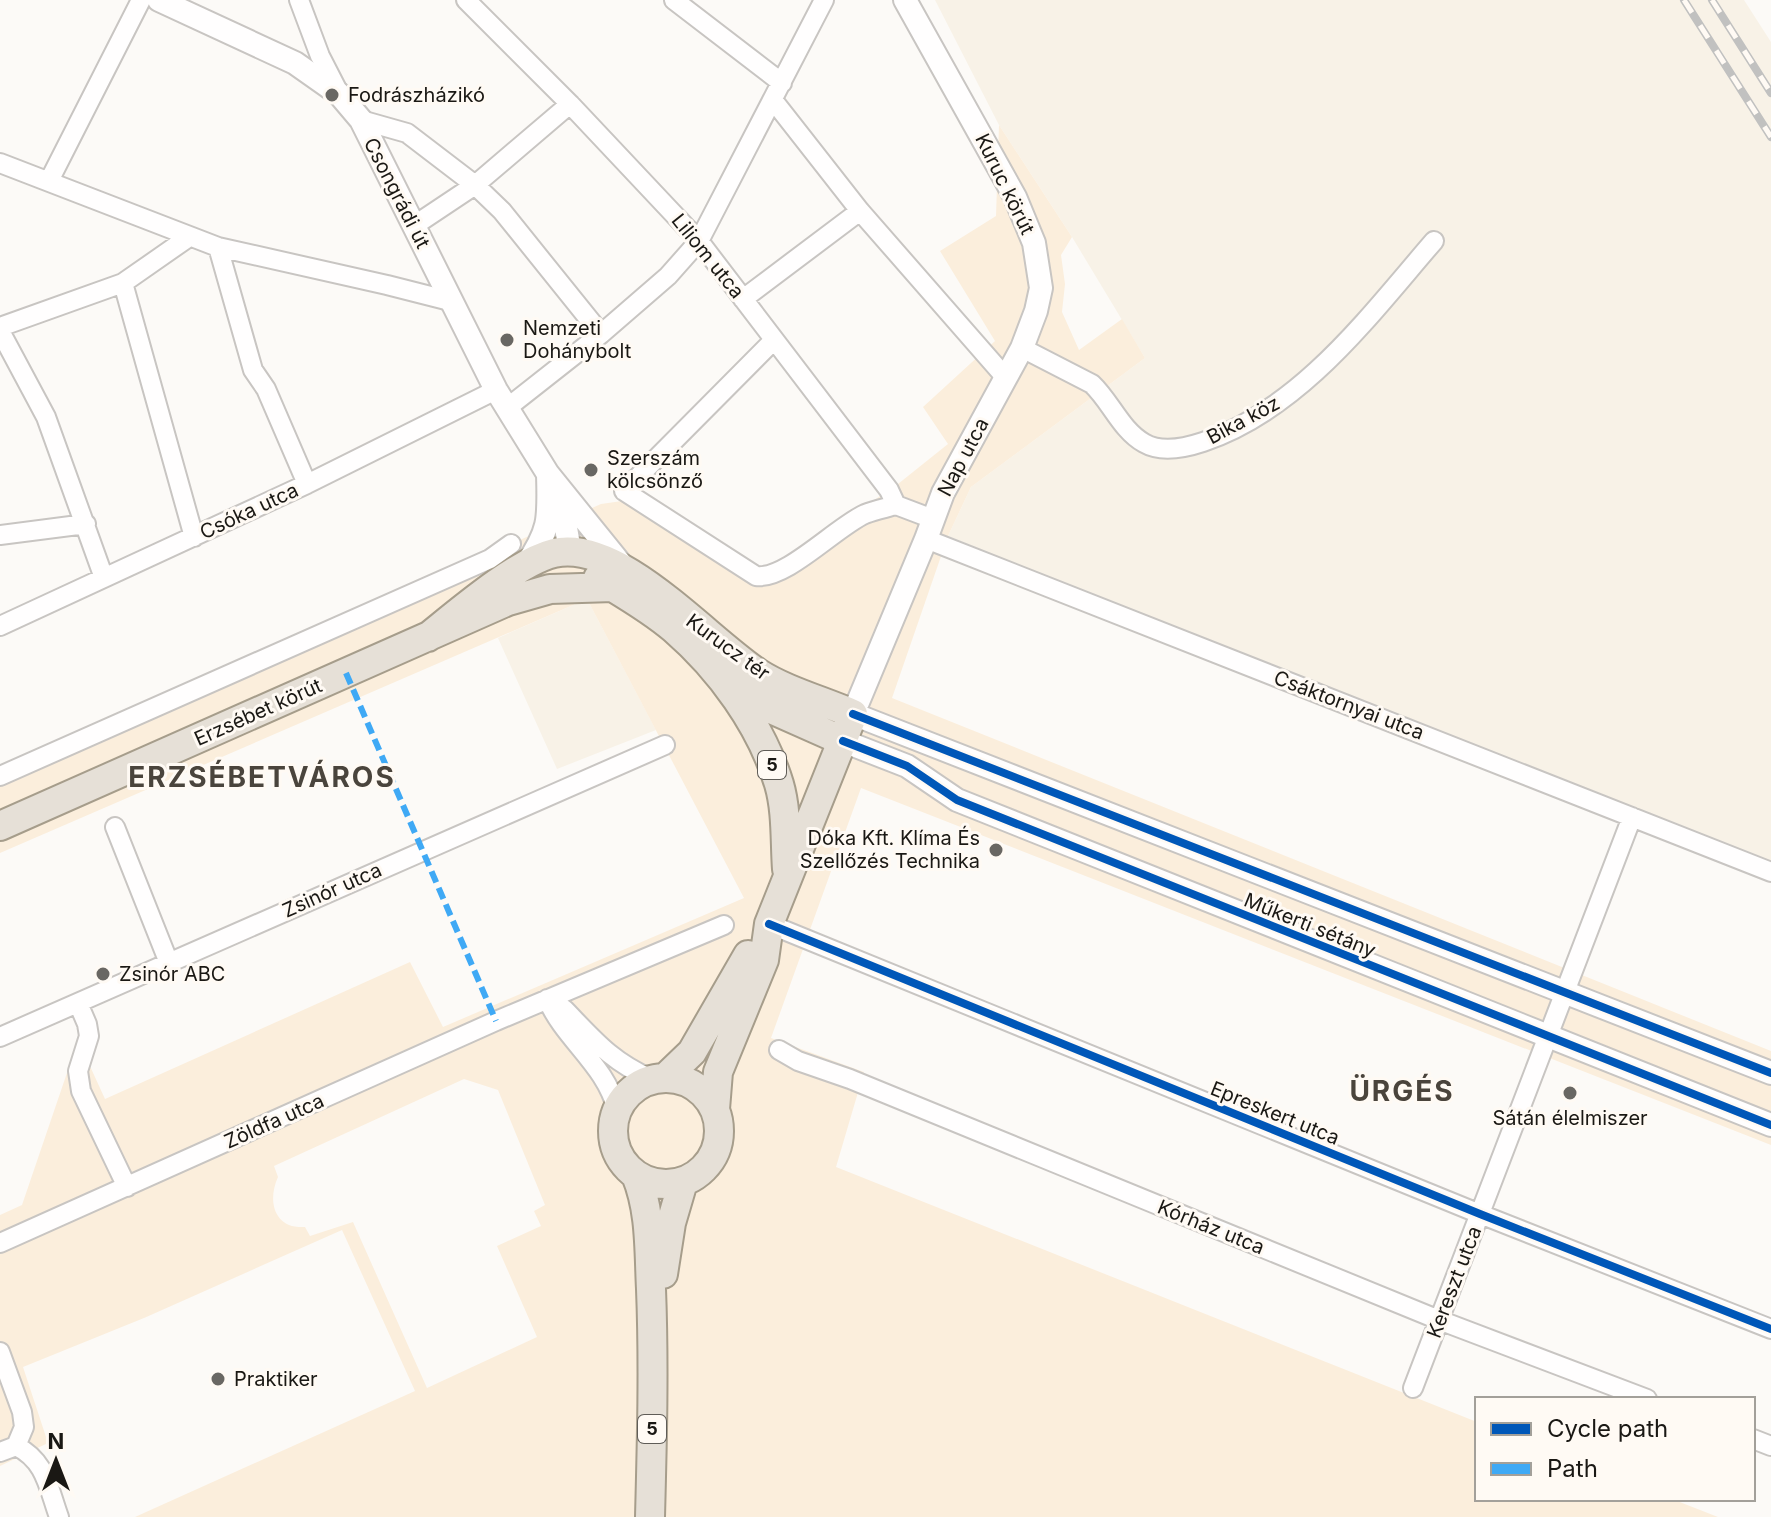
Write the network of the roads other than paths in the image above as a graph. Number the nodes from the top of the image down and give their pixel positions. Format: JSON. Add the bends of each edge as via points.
{"nodes":[{"id":1,"x":141,"y":0,"type":"edge"},
{"id":2,"x":159,"y":0,"type":"edge"},
{"id":3,"x":299,"y":0,"type":"edge"},
{"id":4,"x":466,"y":0,"type":"edge"},
{"id":5,"x":674,"y":0,"type":"edge"},
{"id":6,"x":824,"y":0,"type":"edge"},
{"id":7,"x":905,"y":0,"type":"edge"},
{"id":8,"x":308,"y":23,"type":"junction"},
{"id":9,"x":295,"y":63,"type":"junction"},
{"id":10,"x":782,"y":83,"type":"junction"},
{"id":11,"x":339,"y":94,"type":"junction"},
{"id":12,"x":773,"y":100,"type":"junction"},
{"id":13,"x":570,"y":104,"type":"junction"},
{"id":14,"x":361,"y":120,"type":"junction"},
{"id":15,"x":0,"y":163,"type":"edge"},
{"id":16,"x":49,"y":181,"type":"junction"},
{"id":17,"x":475,"y":185,"type":"junction"},
{"id":18,"x":860,"y":211,"type":"junction"},
{"id":19,"x":415,"y":225,"type":"junction"},
{"id":20,"x":189,"y":237,"type":"junction"},
{"id":21,"x":699,"y":241,"type":"junction"},
{"id":22,"x":1434,"y":241,"type":"dead end"},
{"id":23,"x":218,"y":247,"type":"junction"},
{"id":24,"x":123,"y":283,"type":"junction"},
{"id":25,"x":743,"y":299,"type":"junction"},
{"id":26,"x":450,"y":301,"type":"junction"},
{"id":27,"x":0,"y":329,"type":"edge"},
{"id":28,"x":601,"y":334,"type":"junction"},
{"id":29,"x":774,"y":340,"type":"junction"},
{"id":30,"x":1022,"y":348,"type":"junction"},
{"id":31,"x":1006,"y":378,"type":"junction"},
{"id":32,"x":501,"y":399,"type":"junction"},
{"id":33,"x":548,"y":474,"type":"junction"},
{"id":34,"x":307,"y":484,"type":"junction"},
{"id":35,"x":896,"y":505,"type":"junction"},
{"id":36,"x":86,"y":524,"type":"junction"},
{"id":37,"x":930,"y":529,"type":"junction"},
{"id":38,"x":0,"y":535,"type":"edge"},
{"id":39,"x":194,"y":537,"type":"junction"},
{"id":40,"x":570,"y":551,"type":"junction"},
{"id":41,"x":519,"y":555,"type":"junction"},
{"id":42,"x":104,"y":578,"type":"junction"},
{"id":43,"x":619,"y":578,"type":"junction"},
{"id":44,"x":508,"y":601,"type":"junction"},
{"id":45,"x":0,"y":626,"type":"edge"},
{"id":46,"x":428,"y":637,"type":"junction"},
{"id":47,"x":712,"y":668,"type":"junction"},
{"id":48,"x":853,"y":714,"type":"junction"},
{"id":49,"x":843,"y":741,"type":"junction"},
{"id":50,"x":665,"y":745,"type":"dead end"},
{"id":51,"x":0,"y":776,"type":"edge"},
{"id":52,"x":1632,"y":817,"type":"junction"},
{"id":53,"x":0,"y":826,"type":"edge"},
{"id":54,"x":115,"y":827,"type":"dead end"},
{"id":55,"x":1771,"y":872,"type":"edge"},
{"id":56,"x":788,"y":878,"type":"junction"},
{"id":57,"x":769,"y":924,"type":"junction"},
{"id":58,"x":724,"y":925,"type":"dead end"},
{"id":59,"x":169,"y":963,"type":"junction"},
{"id":60,"x":1565,"y":991,"type":"junction"},
{"id":61,"x":547,"y":999,"type":"junction"},
{"id":62,"x":78,"y":1003,"type":"junction"},
{"id":63,"x":0,"y":1037,"type":"edge"},
{"id":64,"x":1548,"y":1037,"type":"junction"},
{"id":65,"x":779,"y":1050,"type":"dead end"},
{"id":66,"x":1771,"y":1073,"type":"edge"},
{"id":67,"x":658,"y":1078,"type":"junction"},
{"id":68,"x":715,"y":1109,"type":"junction"},
{"id":69,"x":617,"y":1110,"type":"junction"},
{"id":70,"x":1771,"y":1125,"type":"edge"},
{"id":71,"x":636,"y":1175,"type":"junction"},
{"id":72,"x":683,"y":1182,"type":"junction"},
{"id":73,"x":127,"y":1187,"type":"junction"},
{"id":74,"x":1480,"y":1214,"type":"junction"},
{"id":75,"x":0,"y":1243,"type":"edge"},
{"id":76,"x":1439,"y":1320,"type":"junction"},
{"id":77,"x":1771,"y":1329,"type":"edge"},
{"id":78,"x":653,"y":1342,"type":"junction"},
{"id":79,"x":0,"y":1352,"type":"edge"},
{"id":80,"x":1413,"y":1388,"type":"dead end"},
{"id":81,"x":1642,"y":1397,"type":"edge"},
{"id":82,"x":8,"y":1449,"type":"edge"},
{"id":83,"x":59,"y":1517,"type":"edge"},
{"id":84,"x":650,"y":1517,"type":"edge"}],
"edges":[{"from":1,"to":16,"type":"street"},
{"from":2,"to":9,"type":"street","name":"Csongrádi út"},
{"from":3,"to":8,"type":"street"},
{"from":4,"to":13,"type":"street","name":"Liliom utca"},
{"from":5,"to":10,"type":"street"},
{"from":6,"to":10,"type":"street","name":"Csóka utca"},
{"from":7,"to":30,"type":"street","name":"Kuruc körút","via":[[983,136],[1034,243],[1041,288]]},
{"from":8,"to":9,"type":"street"},
{"from":8,"to":11,"type":"street"},
{"from":9,"to":11,"type":"street","name":"Csongrádi út"},
{"from":10,"to":12,"type":"street","name":"Csóka utca"},
{"from":11,"to":14,"type":"street","name":"Csongrádi út"},
{"from":12,"to":18,"type":"street"},
{"from":12,"to":21,"type":"street","name":"Csóka utca"},
{"from":13,"to":17,"type":"street"},
{"from":13,"to":21,"type":"street","name":"Liliom utca"},
{"from":14,"to":17,"type":"street","via":[[407,133]]},
{"from":14,"to":19,"type":"street","name":"Csongrádi út"},
{"from":15,"to":16,"type":"street"},
{"from":16,"to":20,"type":"street"},
{"from":17,"to":19,"type":"street"},
{"from":17,"to":28,"type":"street"},
{"from":18,"to":25,"type":"street"},
{"from":18,"to":31,"type":"street"},
{"from":19,"to":26,"type":"street","name":"Csongrádi út"},
{"from":20,"to":23,"type":"street"},
{"from":20,"to":24,"type":"street"},
{"from":21,"to":25,"type":"street","name":"Liliom utca"},
{"from":21,"to":28,"type":"street","name":"Csóka utca","via":[[668,276]]},
{"from":22,"to":30,"type":"street","name":"Bika köz","via":[[1371,315],[1287,396],[1248,422],[1195,444],[1145,444],[1092,384]]},
{"from":23,"to":26,"type":"street"},
{"from":23,"to":34,"type":"street","via":[[253,370]]},
{"from":24,"to":27,"type":"street"},
{"from":24,"to":39,"type":"street"},
{"from":25,"to":29,"type":"street","name":"Liliom utca"},
{"from":26,"to":32,"type":"street","name":"Csongrádi út"},
{"from":27,"to":36,"type":"street","via":[[46,417]]},
{"from":28,"to":32,"type":"street","name":"Csóka utca"},
{"from":29,"to":35,"type":"street","name":"Liliom utca"},
{"from":29,"to":35,"type":"street","via":[[624,491],[761,577],[778,572],[865,514]]},
{"from":30,"to":31,"type":"street","name":"Kuruc körút"},
{"from":31,"to":37,"type":"street","name":"Nap utca","via":[[943,493]]},
{"from":32,"to":33,"type":"street","name":"Csongrádi út"},
{"from":32,"to":34,"type":"street","name":"Csóka utca"},
{"from":33,"to":40,"type":"street","name":"Csongrádi út"},
{"from":33,"to":41,"type":"street","via":[[546,531]]},
{"from":33,"to":43,"type":"street","name":"Csongrádi út"},
{"from":34,"to":39,"type":"street","name":"Csóka utca"},
{"from":35,"to":37,"type":"street"},
{"from":36,"to":38,"type":"street"},
{"from":36,"to":42,"type":"street"},
{"from":37,"to":48,"type":"street"},
{"from":37,"to":52,"type":"street","name":"Csáktornyai utca"},
{"from":39,"to":42,"type":"street","name":"Csóka utca"},
{"from":40,"to":41,"type":"main road","name":"Erzsébet körút"},
{"from":40,"to":43,"type":"main road","name":"Kurucz tér","number":"5","via":[[600,557]]},
{"from":40,"to":44,"type":"main road"},
{"from":41,"to":46,"type":"main road","name":"Erzsébet körút"},
{"from":41,"to":51,"type":"street","via":[[475,566]]},
{"from":42,"to":45,"type":"street","name":"Csóka utca"},
{"from":43,"to":44,"type":"main road","name":"Erzsébet körút"},
{"from":43,"to":47,"type":"main road","name":"Kurucz tér","number":"5"},
{"from":43,"to":48,"type":"main road","name":"Kurucz tér","number":"5","via":[[761,675]]},
{"from":44,"to":46,"type":"main road","name":"Erzsébet körút"},
{"from":46,"to":53,"type":"main road","name":"Erzsébet körút"},
{"from":47,"to":49,"type":"main road","via":[[753,701]]},
{"from":47,"to":56,"type":"main road","number":"5","via":[[751,719],[780,787]]},
{"from":48,"to":49,"type":"main road","number":"5"},
{"from":48,"to":60,"type":"street","name":"Műkerti sétány"},
{"from":49,"to":56,"type":"main road","number":"5"},
{"from":49,"to":64,"type":"street","name":"Műkerti sétány","via":[[907,766],[957,800]]},
{"from":50,"to":59,"type":"street","name":"Zsinór utca"},
{"from":52,"to":55,"type":"street","name":"Csáktornyai utca"},
{"from":52,"to":60,"type":"street","name":"Kereszt utca"},
{"from":54,"to":59,"type":"street"},
{"from":56,"to":57,"type":"main road","number":"5"},
{"from":57,"to":67,"type":"main road","number":"5","via":[[692,1052]]},
{"from":57,"to":68,"type":"main road","number":"5","via":[[764,960],[718,1072]]},
{"from":57,"to":74,"type":"street","name":"Epreskert utca"},
{"from":58,"to":61,"type":"street","name":"Zöldfa utca"},
{"from":59,"to":62,"type":"street","name":"Zsinór utca"},
{"from":60,"to":64,"type":"street","name":"Kereszt utca"},
{"from":60,"to":66,"type":"street","name":"Műkerti sétány"},
{"from":61,"to":67,"type":"street","via":[[615,1060]]},
{"from":61,"to":69,"type":"street","via":[[603,1075]]},
{"from":61,"to":73,"type":"street","name":"Zöldfa utca"},
{"from":62,"to":63,"type":"street","name":"Zsinór utca"},
{"from":62,"to":73,"type":"street","via":[[89,1036],[78,1071],[81,1091]]},
{"from":64,"to":70,"type":"street","name":"Műkerti sétány"},
{"from":64,"to":74,"type":"street","name":"Kereszt utca"},
{"from":65,"to":76,"type":"street","name":"Kórház utca"},
{"from":67,"to":68,"type":"main road","via":[[695,1085]]},
{"from":67,"to":69,"type":"main road","number":"5","via":[[630,1091]]},
{"from":68,"to":72,"type":"main road","number":"5","via":[[720,1131],[716,1151],[705,1167]]},
{"from":69,"to":71,"type":"main road","number":"5","via":[[615,1146]]},
{"from":71,"to":72,"type":"main road","via":[[659,1184]]},
{"from":71,"to":78,"type":"main road","number":"5","via":[[646,1205]]},
{"from":72,"to":78,"type":"main road","number":"5","via":[[671,1223]]},
{"from":73,"to":75,"type":"street","name":"Zöldfa utca"},
{"from":74,"to":76,"type":"street","name":"Kereszt utca"},
{"from":74,"to":77,"type":"street","name":"Epreskert utca"},
{"from":76,"to":80,"type":"street","name":"Kereszt utca"},
{"from":76,"to":81,"type":"street","name":"Kórház utca"},
{"from":78,"to":84,"type":"main road","number":"5"},
{"from":79,"to":82,"type":"street","via":[[24,1427]]},
{"from":82,"to":83,"type":"street","via":[[33,1456],[40,1464]]}]}
